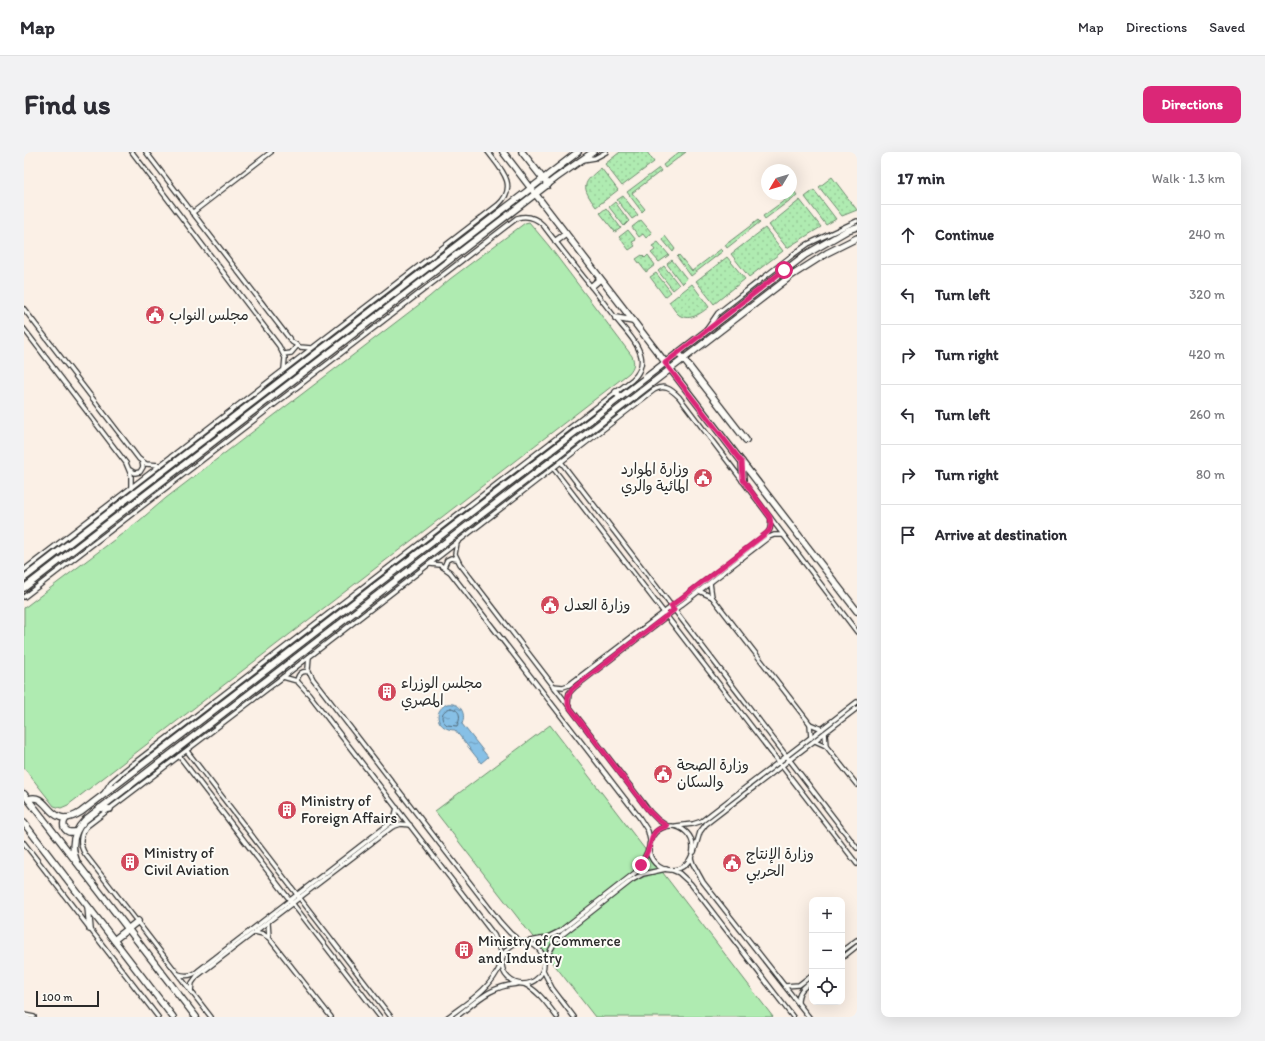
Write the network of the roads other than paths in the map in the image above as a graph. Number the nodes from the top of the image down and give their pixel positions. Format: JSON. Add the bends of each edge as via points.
{"nodes":[{"id":1,"x":132,"y":152,"type":"edge"},
{"id":2,"x":146,"y":152,"type":"edge"},
{"id":3,"x":271,"y":152,"type":"edge"},
{"id":4,"x":488,"y":152,"type":"edge"},
{"id":5,"x":503,"y":152,"type":"edge"},
{"id":6,"x":522,"y":152,"type":"edge"},
{"id":7,"x":578,"y":152,"type":"edge"},
{"id":8,"x":593,"y":152,"type":"edge"},
{"id":9,"x":606,"y":152,"type":"edge"},
{"id":10,"x":582,"y":160,"type":"junction"},
{"id":11,"x":543,"y":178,"type":"junction"},
{"id":12,"x":548,"y":185,"type":"junction"},
{"id":13,"x":530,"y":188,"type":"junction"},
{"id":14,"x":536,"y":194,"type":"junction"},
{"id":15,"x":192,"y":213,"type":"junction"},
{"id":16,"x":857,"y":221,"type":"edge"},
{"id":17,"x":857,"y":227,"type":"edge"},
{"id":18,"x":491,"y":229,"type":"junction"},
{"id":19,"x":495,"y":234,"type":"junction"},
{"id":20,"x":566,"y":234,"type":"junction"},
{"id":21,"x":857,"y":238,"type":"edge"},
{"id":22,"x":556,"y":241,"type":"junction"},
{"id":23,"x":600,"y":279,"type":"junction"},
{"id":24,"x":592,"y":286,"type":"junction"},
{"id":25,"x":24,"y":308,"type":"edge"},
{"id":26,"x":616,"y":318,"type":"junction"},
{"id":27,"x":633,"y":322,"type":"junction"},
{"id":28,"x":24,"y":329,"type":"edge"},
{"id":29,"x":703,"y":334,"type":"junction"},
{"id":30,"x":297,"y":346,"type":"junction"},
{"id":31,"x":312,"y":347,"type":"junction"},
{"id":32,"x":678,"y":353,"type":"junction"},
{"id":33,"x":284,"y":354,"type":"junction"},
{"id":34,"x":683,"y":359,"type":"junction"},
{"id":35,"x":665,"y":363,"type":"junction"},
{"id":36,"x":670,"y":369,"type":"junction"},
{"id":37,"x":284,"y":370,"type":"junction"},
{"id":38,"x":618,"y":394,"type":"junction"},
{"id":39,"x":626,"y":404,"type":"junction"},
{"id":40,"x":630,"y":409,"type":"junction"},
{"id":41,"x":746,"y":440,"type":"dead end"},
{"id":42,"x":142,"y":462,"type":"junction"},
{"id":43,"x":560,"y":462,"type":"junction"},
{"id":44,"x":742,"y":462,"type":"junction"},
{"id":45,"x":162,"y":463,"type":"junction"},
{"id":46,"x":553,"y":468,"type":"junction"},
{"id":47,"x":130,"y":470,"type":"junction"},
{"id":48,"x":743,"y":480,"type":"junction"},
{"id":49,"x":131,"y":488,"type":"junction"},
{"id":50,"x":770,"y":517,"type":"junction"},
{"id":51,"x":784,"y":535,"type":"junction"},
{"id":52,"x":65,"y":538,"type":"junction"},
{"id":53,"x":457,"y":542,"type":"junction"},
{"id":54,"x":64,"y":547,"type":"junction"},
{"id":55,"x":417,"y":554,"type":"junction"},
{"id":56,"x":456,"y":559,"type":"junction"},
{"id":57,"x":422,"y":561,"type":"junction"},
{"id":58,"x":429,"y":564,"type":"junction"},
{"id":59,"x":414,"y":567,"type":"junction"},
{"id":60,"x":444,"y":567,"type":"junction"},
{"id":61,"x":24,"y":570,"type":"edge"},
{"id":62,"x":418,"y":572,"type":"junction"},
{"id":63,"x":24,"y":578,"type":"edge"},
{"id":64,"x":710,"y":583,"type":"junction"},
{"id":65,"x":24,"y":588,"type":"edge"},
{"id":66,"x":699,"y":591,"type":"junction"},
{"id":67,"x":24,"y":596,"type":"edge"},
{"id":68,"x":712,"y":597,"type":"junction"},
{"id":69,"x":671,"y":606,"type":"junction"},
{"id":70,"x":674,"y":610,"type":"junction"},
{"id":71,"x":857,"y":611,"type":"edge"},
{"id":72,"x":664,"y":612,"type":"junction"},
{"id":73,"x":667,"y":616,"type":"junction"},
{"id":74,"x":857,"y":632,"type":"edge"},
{"id":75,"x":308,"y":657,"type":"junction"},
{"id":76,"x":309,"y":672,"type":"junction"},
{"id":77,"x":283,"y":677,"type":"junction"},
{"id":78,"x":297,"y":681,"type":"junction"},
{"id":79,"x":554,"y":686,"type":"junction"},
{"id":80,"x":857,"y":702,"type":"edge"},
{"id":81,"x":242,"y":704,"type":"junction"},
{"id":82,"x":568,"y":705,"type":"junction"},
{"id":83,"x":857,"y":708,"type":"edge"},
{"id":84,"x":810,"y":724,"type":"junction"},
{"id":85,"x":822,"y":729,"type":"junction"},
{"id":86,"x":825,"y":733,"type":"junction"},
{"id":87,"x":811,"y":738,"type":"junction"},
{"id":88,"x":814,"y":741,"type":"junction"},
{"id":89,"x":826,"y":746,"type":"junction"},
{"id":90,"x":186,"y":751,"type":"junction"},
{"id":91,"x":179,"y":756,"type":"junction"},
{"id":92,"x":787,"y":756,"type":"junction"},
{"id":93,"x":790,"y":760,"type":"junction"},
{"id":94,"x":779,"y":762,"type":"junction"},
{"id":95,"x":782,"y":766,"type":"junction"},
{"id":96,"x":857,"y":786,"type":"edge"},
{"id":97,"x":24,"y":794,"type":"edge"},
{"id":98,"x":102,"y":796,"type":"junction"},
{"id":99,"x":28,"y":799,"type":"junction"},
{"id":100,"x":100,"y":808,"type":"junction"},
{"id":101,"x":397,"y":808,"type":"junction"},
{"id":102,"x":110,"y":809,"type":"junction"},
{"id":103,"x":66,"y":818,"type":"junction"},
{"id":104,"x":24,"y":823,"type":"edge"},
{"id":105,"x":410,"y":825,"type":"junction"},
{"id":106,"x":667,"y":826,"type":"junction"},
{"id":107,"x":676,"y":826,"type":"junction"},
{"id":108,"x":76,"y":832,"type":"junction"},
{"id":109,"x":650,"y":840,"type":"junction"},
{"id":110,"x":24,"y":843,"type":"edge"},
{"id":111,"x":649,"y":848,"type":"junction"},
{"id":112,"x":857,"y":848,"type":"edge"},
{"id":113,"x":694,"y":852,"type":"junction"},
{"id":114,"x":691,"y":858,"type":"junction"},
{"id":115,"x":77,"y":862,"type":"junction"},
{"id":116,"x":857,"y":864,"type":"edge"},
{"id":117,"x":666,"y":869,"type":"junction"},
{"id":118,"x":672,"y":870,"type":"junction"},
{"id":119,"x":298,"y":897,"type":"junction"},
{"id":120,"x":291,"y":902,"type":"junction"},
{"id":121,"x":88,"y":907,"type":"junction"},
{"id":122,"x":138,"y":921,"type":"junction"},
{"id":123,"x":268,"y":923,"type":"junction"},
{"id":124,"x":90,"y":929,"type":"junction"},
{"id":125,"x":128,"y":929,"type":"junction"},
{"id":126,"x":255,"y":932,"type":"junction"},
{"id":127,"x":269,"y":938,"type":"junction"},
{"id":128,"x":114,"y":940,"type":"junction"},
{"id":129,"x":857,"y":940,"type":"edge"},
{"id":130,"x":523,"y":942,"type":"junction"},
{"id":131,"x":857,"y":946,"type":"edge"},
{"id":132,"x":845,"y":949,"type":"edge"},
{"id":133,"x":503,"y":955,"type":"junction"},
{"id":134,"x":845,"y":956,"type":"edge"},
{"id":135,"x":502,"y":961,"type":"junction"},
{"id":136,"x":544,"y":962,"type":"junction"},
{"id":137,"x":543,"y":970,"type":"junction"},
{"id":138,"x":178,"y":974,"type":"junction"},
{"id":139,"x":809,"y":977,"type":"edge"},
{"id":140,"x":809,"y":983,"type":"edge"},
{"id":141,"x":522,"y":984,"type":"junction"},
{"id":142,"x":785,"y":986,"type":"junction"},
{"id":143,"x":191,"y":992,"type":"junction"},
{"id":144,"x":798,"y":1002,"type":"junction"},
{"id":145,"x":24,"y":1015,"type":"edge"},
{"id":146,"x":34,"y":1017,"type":"edge"},
{"id":147,"x":158,"y":1017,"type":"edge"},
{"id":148,"x":173,"y":1017,"type":"edge"},
{"id":149,"x":196,"y":1017,"type":"edge"},
{"id":150,"x":211,"y":1017,"type":"edge"},
{"id":151,"x":331,"y":1017,"type":"edge"},
{"id":152,"x":380,"y":1017,"type":"edge"},
{"id":153,"x":391,"y":1017,"type":"edge"},
{"id":154,"x":448,"y":1017,"type":"edge"},
{"id":155,"x":456,"y":1017,"type":"edge"},
{"id":156,"x":557,"y":1017,"type":"edge"},
{"id":157,"x":574,"y":1017,"type":"edge"},
{"id":158,"x":793,"y":1017,"type":"edge"},
{"id":159,"x":809,"y":1017,"type":"edge"}],
"edges":[{"from":1,"to":33,"type":"street"},
{"from":2,"to":15,"type":"street"},
{"from":3,"to":15,"type":"street"},
{"from":4,"to":31,"type":"street","via":[[508,183],[502,201]]},
{"from":5,"to":13,"type":"street"},
{"from":6,"to":11,"type":"street"},
{"from":7,"to":11,"type":"street"},
{"from":8,"to":10,"type":"street"},
{"from":9,"to":10,"type":"street","via":[[595,158]]},
{"from":10,"to":12,"type":"street"},
{"from":11,"to":12,"type":"street"},
{"from":11,"to":13,"type":"street"},
{"from":12,"to":14,"type":"street"},
{"from":13,"to":14,"type":"street"},
{"from":13,"to":54,"type":"street"},
{"from":14,"to":18,"type":"street"},
{"from":14,"to":20,"type":"street"},
{"from":15,"to":30,"type":"street"},
{"from":16,"to":29,"type":"street","via":[[814,240],[794,254],[718,313]]},
{"from":17,"to":29,"type":"street","via":[[805,255]]},
{"from":18,"to":19,"type":"street"},
{"from":18,"to":65,"type":"street"},
{"from":19,"to":22,"type":"street","via":[[514,220],[527,217],[540,222]]},
{"from":19,"to":67,"type":"street"},
{"from":20,"to":22,"type":"street"},
{"from":20,"to":23,"type":"street"},
{"from":21,"to":34,"type":"street","via":[[803,268]]},
{"from":22,"to":24,"type":"street"},
{"from":23,"to":24,"type":"street"},
{"from":23,"to":27,"type":"street"},
{"from":24,"to":26,"type":"street"},
{"from":25,"to":42,"type":"street"},
{"from":26,"to":27,"type":"street"},
{"from":26,"to":38,"type":"street","via":[[639,350],[642,360],[637,375]]},
{"from":27,"to":35,"type":"street"},
{"from":28,"to":47,"type":"street"},
{"from":29,"to":32,"type":"street"},
{"from":30,"to":31,"type":"street"},
{"from":30,"to":33,"type":"street","via":[[291,353]]},
{"from":31,"to":37,"type":"street"},
{"from":32,"to":34,"type":"street"},
{"from":32,"to":35,"type":"street"},
{"from":33,"to":37,"type":"street"},
{"from":34,"to":36,"type":"street"},
{"from":34,"to":41,"type":"street"},
{"from":35,"to":36,"type":"street"},
{"from":35,"to":38,"type":"street"},
{"from":36,"to":39,"type":"street"},
{"from":36,"to":44,"type":"street"},
{"from":37,"to":45,"type":"street"},
{"from":38,"to":55,"type":"street"},
{"from":38,"to":98,"type":"street","via":[[124,771],[111,782]]},
{"from":39,"to":40,"type":"street"},
{"from":39,"to":57,"type":"street"},
{"from":40,"to":43,"type":"street"},
{"from":40,"to":48,"type":"street","via":[[657,388],[672,390]]},
{"from":42,"to":45,"type":"street","via":[[151,465]]},
{"from":42,"to":47,"type":"street","via":[[140,472]]},
{"from":43,"to":46,"type":"street"},
{"from":43,"to":69,"type":"street"},
{"from":44,"to":48,"type":"street"},
{"from":44,"to":71,"type":"street"},
{"from":45,"to":49,"type":"street"},
{"from":46,"to":53,"type":"street"},
{"from":46,"to":72,"type":"street"},
{"from":47,"to":49,"type":"street"},
{"from":48,"to":50,"type":"street"},
{"from":49,"to":52,"type":"street"},
{"from":50,"to":51,"type":"street"},
{"from":50,"to":69,"type":"street","via":[[771,525],[767,534]]},
{"from":51,"to":64,"type":"street","via":[[769,537]]},
{"from":51,"to":74,"type":"street"},
{"from":52,"to":54,"type":"street"},
{"from":52,"to":61,"type":"street"},
{"from":53,"to":56,"type":"street"},
{"from":53,"to":58,"type":"street"},
{"from":54,"to":63,"type":"street"},
{"from":55,"to":57,"type":"street"},
{"from":55,"to":98,"type":"street"},
{"from":56,"to":60,"type":"street","via":[[447,560]]},
{"from":56,"to":79,"type":"street"},
{"from":57,"to":59,"type":"street"},
{"from":58,"to":60,"type":"street"},
{"from":58,"to":62,"type":"street"},
{"from":59,"to":62,"type":"street"},
{"from":59,"to":81,"type":"street"},
{"from":60,"to":109,"type":"street","via":[[639,817],[648,831]]},
{"from":62,"to":75,"type":"street"},
{"from":64,"to":66,"type":"street"},
{"from":64,"to":68,"type":"street"},
{"from":66,"to":68,"type":"street"},
{"from":66,"to":70,"type":"street"},
{"from":68,"to":84,"type":"street"},
{"from":69,"to":70,"type":"street"},
{"from":69,"to":72,"type":"street"},
{"from":70,"to":73,"type":"street"},
{"from":70,"to":92,"type":"street"},
{"from":72,"to":73,"type":"street"},
{"from":72,"to":79,"type":"street","via":[[569,685]]},
{"from":73,"to":82,"type":"street","via":[[572,689],[568,696]]},
{"from":73,"to":94,"type":"street"},
{"from":75,"to":76,"type":"street"},
{"from":75,"to":77,"type":"street"},
{"from":76,"to":78,"type":"street","via":[[301,672]]},
{"from":76,"to":130,"type":"street","via":[[500,922]]},
{"from":77,"to":78,"type":"street"},
{"from":77,"to":81,"type":"street"},
{"from":78,"to":101,"type":"street"},
{"from":79,"to":82,"type":"street"},
{"from":80,"to":85,"type":"street"},
{"from":81,"to":90,"type":"street"},
{"from":81,"to":100,"type":"street"},
{"from":82,"to":106,"type":"street","via":[[650,812]]},
{"from":83,"to":86,"type":"street"},
{"from":84,"to":85,"type":"street"},
{"from":84,"to":87,"type":"street"},
{"from":85,"to":87,"type":"street"},
{"from":86,"to":88,"type":"street"},
{"from":86,"to":89,"type":"street"},
{"from":87,"to":92,"type":"street"},
{"from":88,"to":89,"type":"street"},
{"from":88,"to":93,"type":"street"},
{"from":89,"to":96,"type":"street"},
{"from":90,"to":91,"type":"street"},
{"from":90,"to":119,"type":"street"},
{"from":91,"to":102,"type":"street"},
{"from":91,"to":120,"type":"street"},
{"from":92,"to":93,"type":"street"},
{"from":92,"to":94,"type":"street"},
{"from":93,"to":95,"type":"street"},
{"from":93,"to":112,"type":"street"},
{"from":94,"to":95,"type":"street"},
{"from":94,"to":107,"type":"street","via":[[702,821]]},
{"from":95,"to":113,"type":"street","via":[[706,824],[700,832]]},
{"from":95,"to":116,"type":"street"},
{"from":97,"to":99,"type":"street"},
{"from":98,"to":103,"type":"street","via":[[77,814]]},
{"from":99,"to":103,"type":"street","via":[[40,800],[55,815]]},
{"from":99,"to":115,"type":"street"},
{"from":100,"to":102,"type":"street"},
{"from":100,"to":108,"type":"street","via":[[81,824]]},
{"from":101,"to":105,"type":"street"},
{"from":101,"to":119,"type":"street","via":[[394,819],[389,824]]},
{"from":102,"to":122,"type":"street","via":[[87,826],[81,835],[81,845],[89,860]]},
{"from":103,"to":108,"type":"street","via":[[63,824],[66,830]]},
{"from":104,"to":121,"type":"street"},
{"from":105,"to":119,"type":"street","via":[[392,827]]},
{"from":105,"to":133,"type":"street","via":[[494,935]]},
{"from":106,"to":107,"type":"street"},
{"from":106,"to":109,"type":"street","via":[[657,831]]},
{"from":107,"to":113,"type":"street","via":[[690,835]]},
{"from":108,"to":115,"type":"street","via":[[73,850]]},
{"from":109,"to":111,"type":"street"},
{"from":110,"to":124,"type":"street"},
{"from":111,"to":117,"type":"street","via":[[654,861]]},
{"from":111,"to":130,"type":"street","via":[[636,872],[560,931],[546,938]]},
{"from":113,"to":114,"type":"street"},
{"from":114,"to":118,"type":"street","via":[[683,867]]},
{"from":114,"to":142,"type":"street","via":[[703,882]]},
{"from":115,"to":125,"type":"street"},
{"from":117,"to":118,"type":"street"},
{"from":117,"to":136,"type":"street","via":[[643,874],[632,880],[563,934],[555,942]]},
{"from":118,"to":158,"type":"street","via":[[691,884]]},
{"from":119,"to":120,"type":"street"},
{"from":119,"to":153,"type":"street"},
{"from":120,"to":123,"type":"street"},
{"from":120,"to":138,"type":"street","via":[[195,974]]},
{"from":120,"to":152,"type":"street"},
{"from":121,"to":124,"type":"street"},
{"from":121,"to":128,"type":"street"},
{"from":122,"to":125,"type":"street"},
{"from":122,"to":138,"type":"street"},
{"from":123,"to":126,"type":"street"},
{"from":123,"to":127,"type":"street"},
{"from":124,"to":147,"type":"street"},
{"from":125,"to":128,"type":"street"},
{"from":125,"to":149,"type":"street"},
{"from":126,"to":127,"type":"street"},
{"from":126,"to":143,"type":"street","via":[[197,976],[192,983]]},
{"from":127,"to":151,"type":"street"},
{"from":128,"to":148,"type":"street"},
{"from":129,"to":132,"type":"street"},
{"from":130,"to":133,"type":"street","via":[[510,946]]},
{"from":130,"to":136,"type":"street","via":[[536,946]]},
{"from":131,"to":134,"type":"street"},
{"from":133,"to":135,"type":"street"},
{"from":135,"to":141,"type":"street","via":[[506,976]]},
{"from":135,"to":154,"type":"street","via":[[486,988]]},
{"from":136,"to":137,"type":"street"},
{"from":137,"to":141,"type":"street","via":[[536,980]]},
{"from":137,"to":157,"type":"street","via":[[552,988]]},
{"from":138,"to":143,"type":"street"},
{"from":139,"to":142,"type":"street","via":[[799,985]]},
{"from":140,"to":144,"type":"street","via":[[802,989]]},
{"from":141,"to":155,"type":"street","via":[[495,988]]},
{"from":141,"to":156,"type":"street","via":[[543,998]]},
{"from":142,"to":144,"type":"street"},
{"from":143,"to":150,"type":"street"},
{"from":144,"to":159,"type":"street"},
{"from":145,"to":146,"type":"street"}]}
